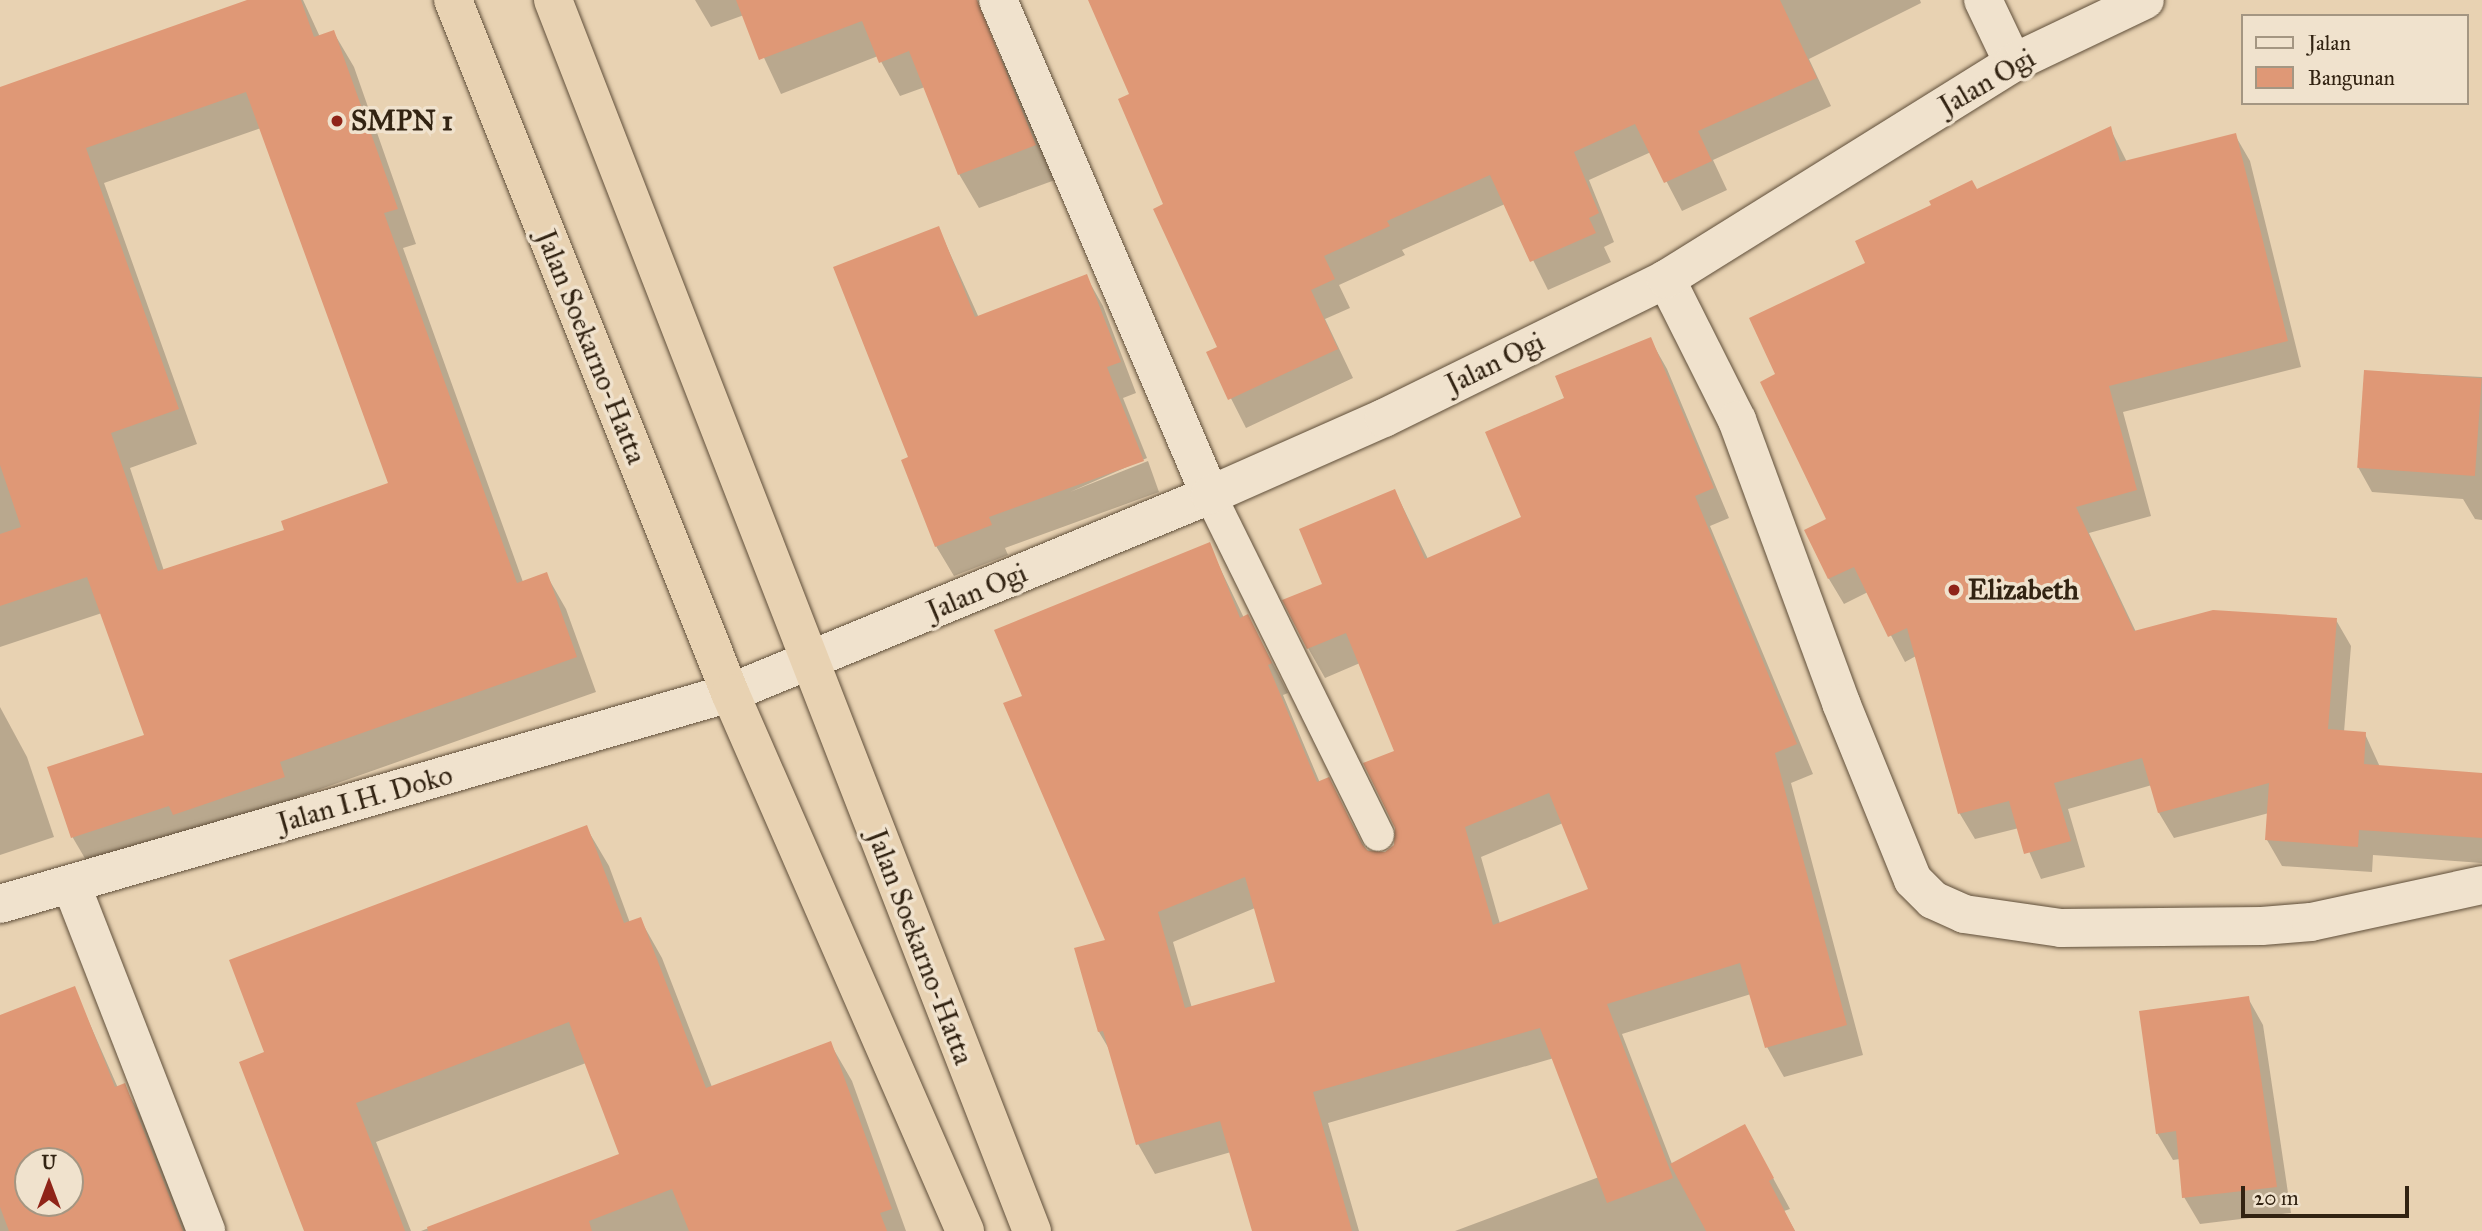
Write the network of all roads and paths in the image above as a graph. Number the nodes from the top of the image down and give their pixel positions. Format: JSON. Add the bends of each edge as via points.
{"nodes":[{"id":1,"x":453,"y":0,"type":"edge"},
{"id":2,"x":553,"y":0,"type":"edge"},
{"id":3,"x":998,"y":0,"type":"edge"},
{"id":4,"x":1983,"y":0,"type":"edge"},
{"id":5,"x":2145,"y":0,"type":"edge"},
{"id":6,"x":2013,"y":63,"type":"junction"},
{"id":7,"x":1666,"y":279,"type":"junction"},
{"id":8,"x":1210,"y":495,"type":"junction"},
{"id":9,"x":813,"y":661,"type":"junction"},
{"id":10,"x":730,"y":693,"type":"junction"},
{"id":11,"x":1378,"y":835,"type":"dead end"},
{"id":12,"x":71,"y":884,"type":"junction"},
{"id":13,"x":2482,"y":885,"type":"edge"},
{"id":14,"x":0,"y":904,"type":"edge"},
{"id":15,"x":206,"y":1231,"type":"edge"},
{"id":16,"x":965,"y":1231,"type":"edge"},
{"id":17,"x":1032,"y":1231,"type":"edge"}],
"edges":[{"from":1,"to":10,"type":"highway","name":"Jalan Soekarno-Hatta"},
{"from":2,"to":9,"type":"highway","name":"Jalan Soekarno-Hatta"},
{"from":3,"to":8,"type":"street"},
{"from":4,"to":6,"type":"street"},
{"from":5,"to":6,"type":"street","name":"Jalan Ogi"},
{"from":6,"to":7,"type":"street","name":"Jalan Ogi"},
{"from":7,"to":8,"type":"street","name":"Jalan Ogi","via":[[1384,418]]},
{"from":7,"to":13,"type":"street","via":[[1737,421],[1841,703],[1913,880],[1933,900],[1964,914],[2061,928],[2262,926],[2311,922]]},
{"from":8,"to":9,"type":"street","name":"Jalan Ogi"},
{"from":8,"to":11,"type":"lane"},
{"from":9,"to":10,"type":"street"},
{"from":9,"to":17,"type":"highway","name":"Jalan Soekarno-Hatta","via":[[954,1040]]},
{"from":10,"to":12,"type":"street","name":"Jalan I.H. Doko"},
{"from":10,"to":16,"type":"highway","name":"Jalan Soekarno-Hatta"},
{"from":12,"to":14,"type":"street","name":"Jalan I.H. Doko"},
{"from":12,"to":15,"type":"street"}]}
